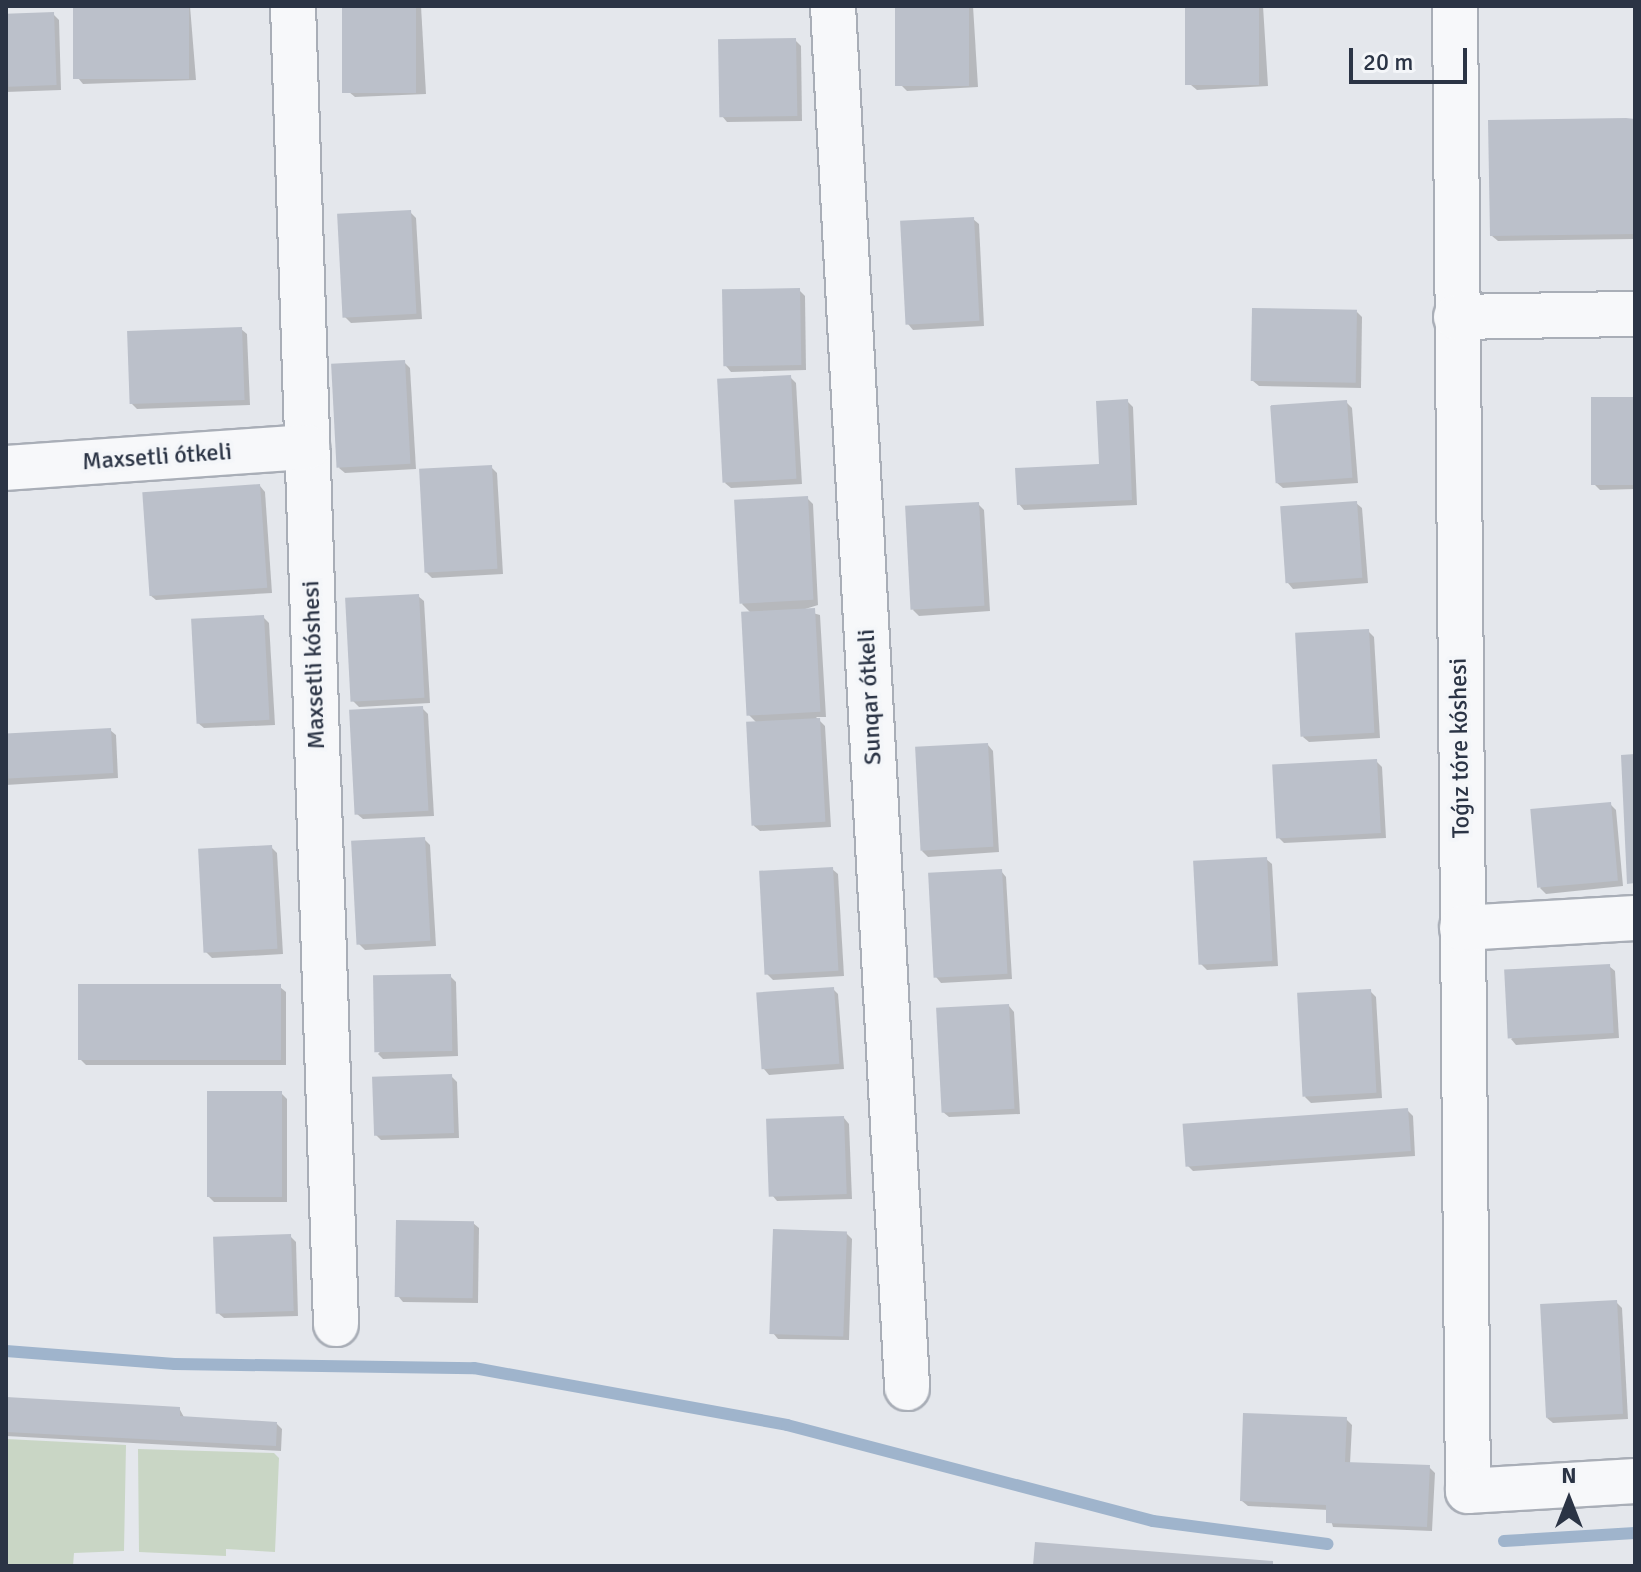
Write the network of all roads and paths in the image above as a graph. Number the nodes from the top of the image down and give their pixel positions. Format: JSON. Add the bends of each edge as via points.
{"nodes":[{"id":1,"x":293,"y":6,"type":"edge"},
{"id":2,"x":833,"y":6,"type":"edge"},
{"id":3,"x":1455,"y":6,"type":"edge"},
{"id":4,"x":1635,"y":314,"type":"edge"},
{"id":5,"x":1456,"y":317,"type":"junction"},
{"id":6,"x":307,"y":447,"type":"junction"},
{"id":7,"x":6,"y":468,"type":"edge"},
{"id":8,"x":1635,"y":918,"type":"edge"},
{"id":9,"x":1462,"y":928,"type":"junction"},
{"id":10,"x":336,"y":1324,"type":"dead end"},
{"id":11,"x":907,"y":1388,"type":"dead end"},
{"id":12,"x":1635,"y":1481,"type":"edge"}],
"edges":[{"from":1,"to":6,"type":"street","name":"Maxsetli kóshesi"},
{"from":2,"to":11,"type":"street","name":"Sunqar ótkeli"},
{"from":3,"to":5,"type":"street","name":"Toǵız tóre kóshesi"},
{"from":4,"to":5,"type":"street"},
{"from":5,"to":9,"type":"street","name":"Toǵız tóre kóshesi"},
{"from":6,"to":7,"type":"street","name":"Maxsetli ótkeli"},
{"from":6,"to":10,"type":"street","name":"Maxsetli kóshesi"},
{"from":8,"to":9,"type":"street"},
{"from":9,"to":12,"type":"street","name":"Toǵız tóre kóshesi","via":[[1468,1491]]}]}
